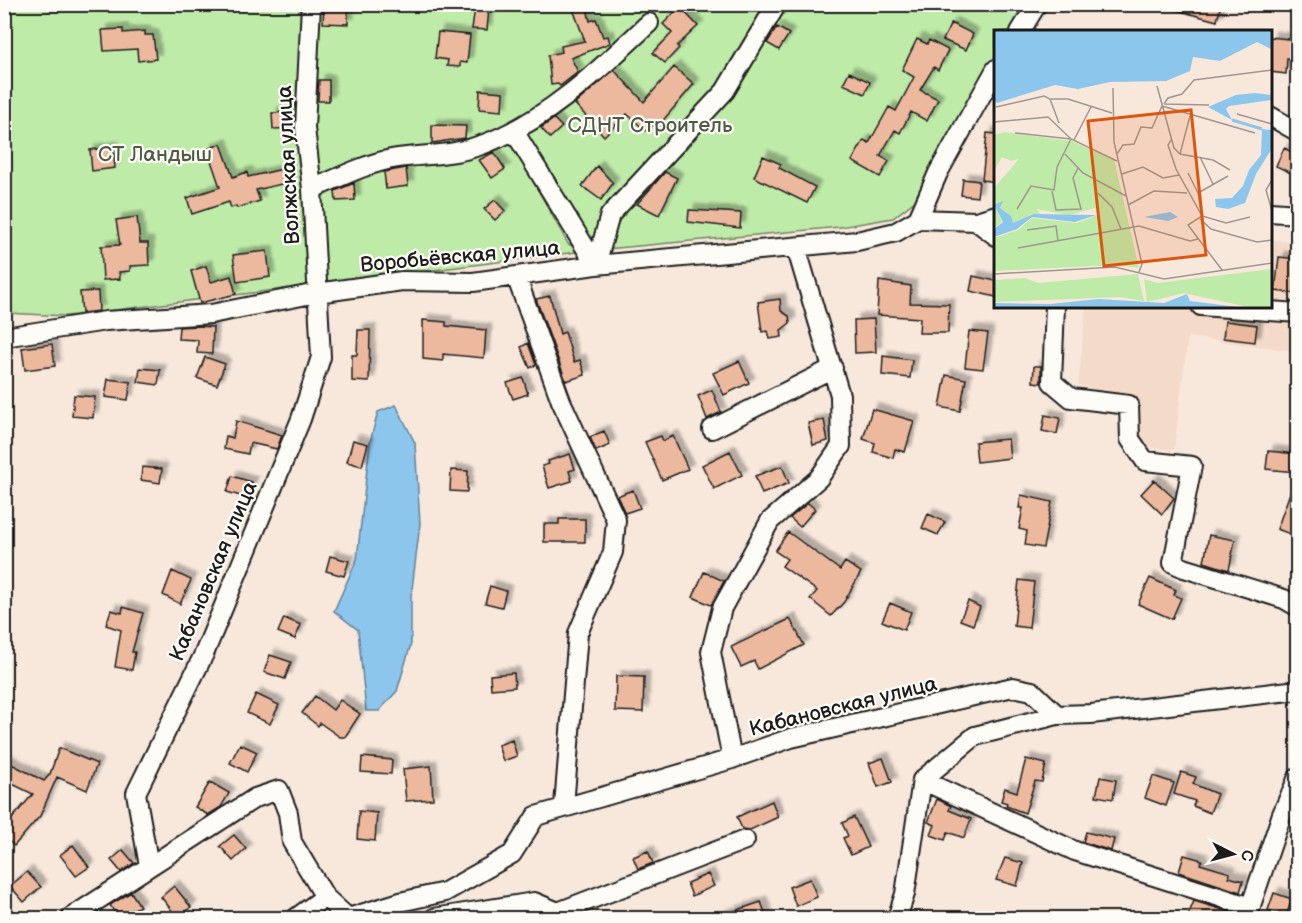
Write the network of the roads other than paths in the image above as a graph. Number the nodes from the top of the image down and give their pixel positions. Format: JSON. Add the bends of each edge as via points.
{"nodes":[{"id":1,"x":311,"y":4,"type":"edge"},
{"id":2,"x":777,"y":4,"type":"edge"},
{"id":3,"x":1037,"y":4,"type":"edge"},
{"id":4,"x":649,"y":23,"type":"dead end"},
{"id":5,"x":1021,"y":30,"type":"edge"},
{"id":6,"x":994,"y":73,"type":"edge"},
{"id":7,"x":1272,"y":117,"type":"edge"},
{"id":8,"x":514,"y":131,"type":"junction"},
{"id":9,"x":1298,"y":132,"type":"edge"},
{"id":10,"x":312,"y":189,"type":"junction"},
{"id":11,"x":1272,"y":212,"type":"edge"},
{"id":12,"x":1298,"y":214,"type":"edge"},
{"id":13,"x":994,"y":215,"type":"edge"},
{"id":14,"x":918,"y":219,"type":"junction"},
{"id":15,"x":976,"y":221,"type":"junction"},
{"id":16,"x":994,"y":234,"type":"edge"},
{"id":17,"x":796,"y":247,"type":"junction"},
{"id":18,"x":596,"y":265,"type":"junction"},
{"id":19,"x":516,"y":276,"type":"junction"},
{"id":20,"x":316,"y":290,"type":"junction"},
{"id":21,"x":1055,"y":308,"type":"edge"},
{"id":22,"x":1229,"y":308,"type":"edge"},
{"id":23,"x":1298,"y":313,"type":"edge"},
{"id":24,"x":4,"y":337,"type":"edge"},
{"id":25,"x":833,"y":368,"type":"junction"},
{"id":26,"x":712,"y":429,"type":"dead end"},
{"id":27,"x":1298,"y":607,"type":"edge"},
{"id":28,"x":1298,"y":690,"type":"edge"},
{"id":29,"x":1057,"y":715,"type":"junction"},
{"id":30,"x":732,"y":759,"type":"junction"},
{"id":31,"x":1298,"y":777,"type":"edge"},
{"id":32,"x":922,"y":780,"type":"junction"},
{"id":33,"x":564,"y":806,"type":"junction"},
{"id":34,"x":745,"y":840,"type":"dead end"},
{"id":35,"x":149,"y":866,"type":"junction"},
{"id":36,"x":325,"y":897,"type":"junction"},
{"id":37,"x":1249,"y":913,"type":"edge"},
{"id":38,"x":560,"y":915,"type":"edge"},
{"id":39,"x":70,"y":918,"type":"edge"},
{"id":40,"x":296,"y":918,"type":"edge"},
{"id":41,"x":349,"y":918,"type":"edge"},
{"id":42,"x":434,"y":918,"type":"edge"},
{"id":43,"x":897,"y":918,"type":"edge"}],
"edges":[{"from":1,"to":10,"type":"street","name":"Волжская улица","via":[[305,128]]},
{"from":2,"to":18,"type":"street","via":[[725,91],[610,215]]},
{"from":3,"to":5,"type":"street"},
{"from":4,"to":8,"type":"street","via":[[574,90]]},
{"from":6,"to":14,"type":"street","via":[[938,173]]},
{"from":7,"to":9,"type":"street"},
{"from":8,"to":10,"type":"street","via":[[441,156],[396,158]]},
{"from":8,"to":18,"type":"street"},
{"from":10,"to":20,"type":"street","name":"Волжская улица"},
{"from":11,"to":12,"type":"street"},
{"from":13,"to":15,"type":"street"},
{"from":14,"to":15,"type":"street"},
{"from":14,"to":17,"type":"street","name":"Воробьёвская улица","via":[[896,232],[857,241]]},
{"from":15,"to":16,"type":"street"},
{"from":17,"to":18,"type":"street","name":"Воробьёвская улица"},
{"from":17,"to":25,"type":"street"},
{"from":18,"to":19,"type":"street","name":"Воробьёвская улица"},
{"from":19,"to":20,"type":"street","name":"Воробьёвская улица"},
{"from":19,"to":33,"type":"street","via":[[561,401],[616,520],[613,552],[578,633]]},
{"from":20,"to":24,"type":"street","name":"Воробьёвская улица","via":[[211,314],[106,321]]},
{"from":20,"to":35,"type":"street","name":"Кабановская улица","via":[[321,357],[301,419],[204,654],[136,793]]},
{"from":21,"to":27,"type":"street","via":[[1052,382],[1071,398],[1129,405],[1130,439],[1145,460],[1192,466],[1173,563]]},
{"from":22,"to":23,"type":"street"},
{"from":25,"to":26,"type":"street"},
{"from":25,"to":30,"type":"street","via":[[840,395],[841,446],[819,478],[770,521],[722,608],[711,652]]},
{"from":28,"to":29,"type":"street"},
{"from":29,"to":30,"type":"street","name":"Кабановская улица","via":[[1032,691],[1013,687],[791,738]]},
{"from":29,"to":32,"type":"street","via":[[975,736]]},
{"from":30,"to":33,"type":"street","name":"Кабановская улица"},
{"from":31,"to":37,"type":"street"},
{"from":32,"to":37,"type":"street","via":[[1075,851]]},
{"from":32,"to":43,"type":"street","via":[[905,894]]},
{"from":33,"to":41,"type":"street","name":"Кабановская улица","via":[[536,816],[512,854],[445,892]]},
{"from":34,"to":38,"type":"street"},
{"from":35,"to":36,"type":"street","name":"Кабановская улица","via":[[255,798],[279,790],[288,813],[292,842]]},
{"from":35,"to":39,"type":"street","name":"Кабановская улица"},
{"from":36,"to":40,"type":"street"},
{"from":36,"to":41,"type":"street","name":"Кабановская улица"},
{"from":38,"to":42,"type":"street","via":[[534,902]]}]}
